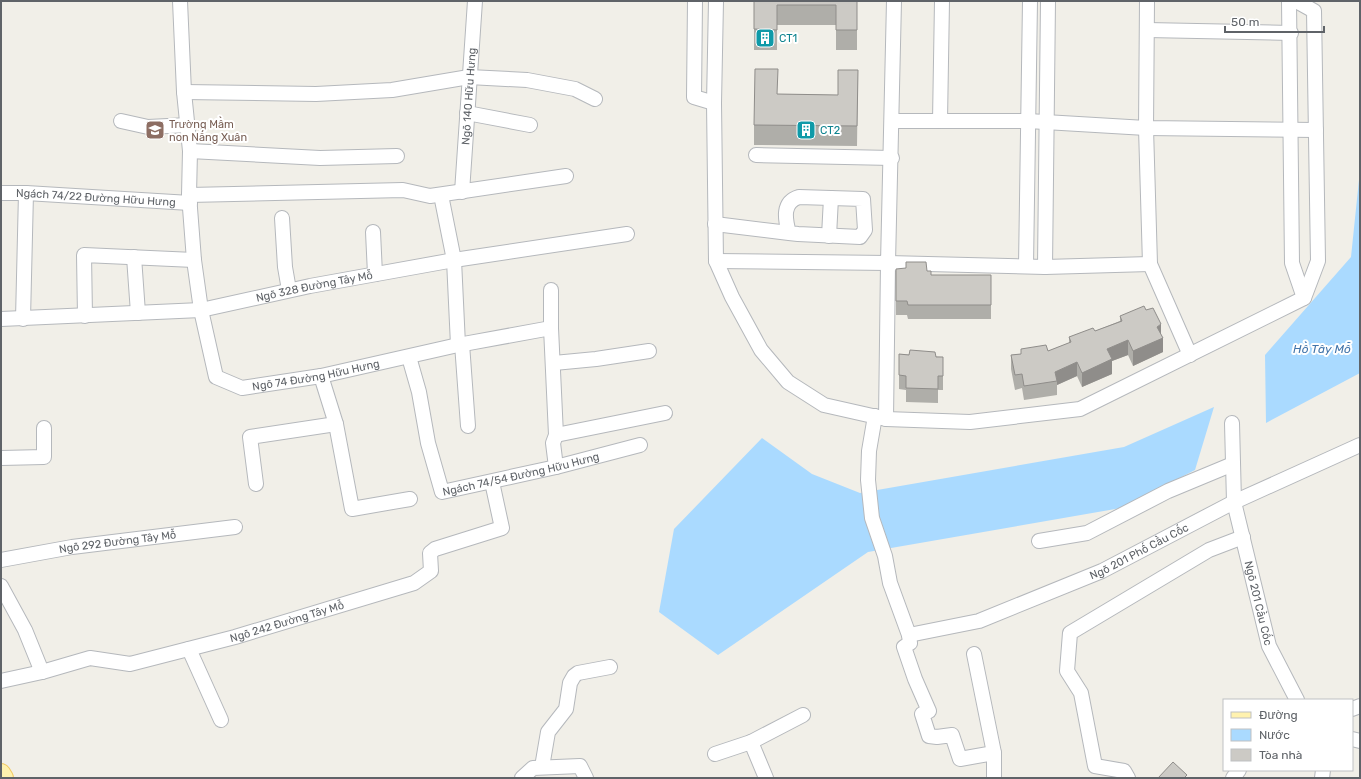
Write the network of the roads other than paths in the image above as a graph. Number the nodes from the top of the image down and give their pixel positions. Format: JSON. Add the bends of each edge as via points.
{"nodes":[{"id":1,"x":180,"y":1,"type":"edge"},
{"id":2,"x":475,"y":1,"type":"edge"},
{"id":3,"x":695,"y":1,"type":"edge"},
{"id":4,"x":716,"y":1,"type":"edge"},
{"id":5,"x":894,"y":1,"type":"edge"},
{"id":6,"x":942,"y":1,"type":"edge"},
{"id":7,"x":1030,"y":1,"type":"edge"},
{"id":8,"x":1048,"y":1,"type":"edge"},
{"id":9,"x":1147,"y":1,"type":"edge"},
{"id":10,"x":1289,"y":1,"type":"edge"},
{"id":11,"x":1296,"y":1,"type":"edge"},
{"id":12,"x":1147,"y":30,"type":"junction"},
{"id":13,"x":1291,"y":33,"type":"junction"},
{"id":14,"x":694,"y":47,"type":"junction"},
{"id":15,"x":715,"y":47,"type":"junction"},
{"id":16,"x":469,"y":77,"type":"junction"},
{"id":17,"x":184,"y":92,"type":"junction"},
{"id":18,"x":595,"y":99,"type":"dead end"},
{"id":19,"x":714,"y":103,"type":"junction"},
{"id":20,"x":467,"y":113,"type":"junction"},
{"id":21,"x":893,"y":121,"type":"junction"},
{"id":22,"x":940,"y":121,"type":"junction"},
{"id":23,"x":1028,"y":121,"type":"junction"},
{"id":24,"x":121,"y":122,"type":"dead end"},
{"id":25,"x":1046,"y":122,"type":"junction"},
{"id":26,"x":188,"y":125,"type":"junction"},
{"id":27,"x":530,"y":125,"type":"dead end"},
{"id":28,"x":1146,"y":128,"type":"junction"},
{"id":29,"x":1292,"y":129,"type":"junction"},
{"id":30,"x":1316,"y":130,"type":"junction"},
{"id":31,"x":190,"y":151,"type":"junction"},
{"id":32,"x":756,"y":154,"type":"dead end"},
{"id":33,"x":397,"y":156,"type":"dead end"},
{"id":34,"x":892,"y":158,"type":"junction"},
{"id":35,"x":566,"y":176,"type":"dead end"},
{"id":36,"x":462,"y":192,"type":"junction"},
{"id":37,"x":1,"y":193,"type":"edge"},
{"id":38,"x":26,"y":193,"type":"junction"},
{"id":39,"x":441,"y":195,"type":"junction"},
{"id":40,"x":831,"y":198,"type":"junction"},
{"id":41,"x":190,"y":199,"type":"junction"},
{"id":42,"x":282,"y":218,"type":"dead end"},
{"id":43,"x":715,"y":224,"type":"junction"},
{"id":44,"x":373,"y":232,"type":"dead end"},
{"id":45,"x":788,"y":233,"type":"junction"},
{"id":46,"x":627,"y":234,"type":"dead end"},
{"id":47,"x":829,"y":236,"type":"junction"},
{"id":48,"x":134,"y":257,"type":"junction"},
{"id":49,"x":194,"y":260,"type":"junction"},
{"id":50,"x":454,"y":260,"type":"junction"},
{"id":51,"x":716,"y":261,"type":"junction"},
{"id":52,"x":888,"y":263,"type":"junction"},
{"id":53,"x":1150,"y":264,"type":"junction"},
{"id":54,"x":1026,"y":266,"type":"junction"},
{"id":55,"x":1045,"y":266,"type":"junction"},
{"id":56,"x":375,"y":274,"type":"junction"},
{"id":57,"x":289,"y":290,"type":"junction"},
{"id":58,"x":551,"y":290,"type":"dead end"},
{"id":59,"x":1304,"y":298,"type":"junction"},
{"id":60,"x":201,"y":310,"type":"junction"},
{"id":61,"x":138,"y":313,"type":"junction"},
{"id":62,"x":85,"y":316,"type":"junction"},
{"id":63,"x":1,"y":319,"type":"edge"},
{"id":64,"x":23,"y":319,"type":"junction"},
{"id":65,"x":551,"y":328,"type":"junction"},
{"id":66,"x":460,"y":345,"type":"junction"},
{"id":67,"x":649,"y":351,"type":"dead end"},
{"id":68,"x":1190,"y":355,"type":"junction"},
{"id":69,"x":408,"y":357,"type":"junction"},
{"id":70,"x":554,"y":363,"type":"junction"},
{"id":71,"x":321,"y":376,"type":"junction"},
{"id":72,"x":664,"y":413,"type":"dead end"},
{"id":73,"x":880,"y":418,"type":"junction"},
{"id":74,"x":1232,"y":423,"type":"dead end"},
{"id":75,"x":336,"y":424,"type":"junction"},
{"id":76,"x":468,"y":426,"type":"dead end"},
{"id":77,"x":44,"y":428,"type":"dead end"},
{"id":78,"x":556,"y":435,"type":"junction"},
{"id":79,"x":640,"y":445,"type":"dead end"},
{"id":80,"x":1360,"y":445,"type":"edge"},
{"id":81,"x":1,"y":458,"type":"edge"},
{"id":82,"x":1233,"y":464,"type":"junction"},
{"id":83,"x":556,"y":467,"type":"junction"},
{"id":84,"x":492,"y":482,"type":"junction"},
{"id":85,"x":256,"y":484,"type":"dead end"},
{"id":86,"x":410,"y":499,"type":"dead end"},
{"id":87,"x":1234,"y":502,"type":"junction"},
{"id":88,"x":235,"y":527,"type":"dead end"},
{"id":89,"x":1243,"y":537,"type":"junction"},
{"id":90,"x":1039,"y":541,"type":"dead end"},
{"id":91,"x":1,"y":560,"type":"edge"},
{"id":92,"x":1,"y":586,"type":"edge"},
{"id":93,"x":908,"y":635,"type":"junction"},
{"id":94,"x":189,"y":649,"type":"junction"},
{"id":95,"x":974,"y":654,"type":"dead end"},
{"id":96,"x":610,"y":667,"type":"dead end"},
{"id":97,"x":42,"y":672,"type":"junction"},
{"id":98,"x":1,"y":680,"type":"edge"},
{"id":99,"x":1296,"y":699,"type":"edge"},
{"id":100,"x":803,"y":715,"type":"dead end"},
{"id":101,"x":221,"y":720,"type":"dead end"},
{"id":102,"x":751,"y":742,"type":"junction"},
{"id":103,"x":994,"y":753,"type":"junction"},
{"id":104,"x":715,"y":754,"type":"dead end"},
{"id":105,"x":542,"y":767,"type":"junction"},
{"id":106,"x":1,"y":773,"type":"edge"},
{"id":107,"x":4,"y":778,"type":"edge"},
{"id":108,"x":522,"y":778,"type":"edge"},
{"id":109,"x":586,"y":778,"type":"edge"},
{"id":110,"x":766,"y":778,"type":"edge"},
{"id":111,"x":994,"y":778,"type":"edge"},
{"id":112,"x":1128,"y":778,"type":"edge"}],
"edges":[{"from":1,"to":17,"type":"street","name":"Ngõ 74 Đường Hữu Hưng"},
{"from":2,"to":16,"type":"street","name":"Ngõ 140 Hữu Hưng"},
{"from":3,"to":14,"type":"street"},
{"from":4,"to":15,"type":"street"},
{"from":5,"to":21,"type":"street"},
{"from":6,"to":22,"type":"street"},
{"from":7,"to":23,"type":"street"},
{"from":8,"to":25,"type":"street"},
{"from":9,"to":12,"type":"street"},
{"from":10,"to":13,"type":"street"},
{"from":11,"to":30,"type":"street","via":[[1314,11]]},
{"from":12,"to":13,"type":"street"},
{"from":12,"to":28,"type":"street"},
{"from":13,"to":29,"type":"street"},
{"from":14,"to":15,"type":"street"},
{"from":14,"to":19,"type":"street","via":[[694,97]]},
{"from":15,"to":19,"type":"street"},
{"from":16,"to":17,"type":"street","via":[[392,90],[316,94]]},
{"from":16,"to":18,"type":"street","via":[[527,80],[575,89]]},
{"from":16,"to":20,"type":"street","name":"Ngõ 140 Hữu Hưng"},
{"from":17,"to":26,"type":"street","name":"Ngõ 74 Đường Hữu Hưng"},
{"from":19,"to":43,"type":"street"},
{"from":20,"to":27,"type":"street"},
{"from":20,"to":36,"type":"street","name":"Ngõ 140 Hữu Hưng"},
{"from":21,"to":22,"type":"street"},
{"from":21,"to":34,"type":"street"},
{"from":22,"to":23,"type":"street"},
{"from":23,"to":25,"type":"street"},
{"from":23,"to":54,"type":"street"},
{"from":24,"to":26,"type":"street","via":[[148,127]]},
{"from":25,"to":28,"type":"street"},
{"from":25,"to":55,"type":"street"},
{"from":26,"to":31,"type":"street","name":"Ngõ 74 Đường Hữu Hưng"},
{"from":28,"to":29,"type":"street"},
{"from":28,"to":53,"type":"street"},
{"from":29,"to":30,"type":"street"},
{"from":29,"to":59,"type":"street","via":[[1292,263]]},
{"from":30,"to":59,"type":"street","via":[[1318,261]]},
{"from":31,"to":33,"type":"street","via":[[320,158]]},
{"from":31,"to":41,"type":"street","name":"Ngõ 74 Đường Hữu Hưng"},
{"from":32,"to":34,"type":"street"},
{"from":34,"to":52,"type":"street"},
{"from":35,"to":36,"type":"street","name":"Ngách 74/22 Đường Hữu Hưng"},
{"from":36,"to":39,"type":"street","name":"Ngách 74/22 Đường Hữu Hưng"},
{"from":37,"to":38,"type":"street","name":"Ngách 74/22 Đường Hữu Hưng"},
{"from":38,"to":41,"type":"street","name":"Ngách 74/22 Đường Hữu Hưng"},
{"from":38,"to":64,"type":"street"},
{"from":39,"to":41,"type":"street","name":"Ngách 74/22 Đường Hữu Hưng","via":[[430,196],[403,190]]},
{"from":39,"to":50,"type":"street"},
{"from":40,"to":45,"type":"street","via":[[793,199],[785,209]]},
{"from":40,"to":47,"type":"street"},
{"from":40,"to":47,"type":"street","via":[[863,199],[865,230],[860,237]]},
{"from":41,"to":49,"type":"street","name":"Ngõ 74 Đường Hữu Hưng"},
{"from":42,"to":57,"type":"street"},
{"from":43,"to":45,"type":"street"},
{"from":43,"to":51,"type":"street"},
{"from":44,"to":56,"type":"street"},
{"from":45,"to":47,"type":"street"},
{"from":46,"to":50,"type":"street","name":"Ngõ 328 Đường Tây Mỗ"},
{"from":48,"to":49,"type":"street"},
{"from":48,"to":61,"type":"street"},
{"from":48,"to":62,"type":"street","via":[[84,255]]},
{"from":49,"to":60,"type":"street","name":"Ngõ 74 Đường Hữu Hưng"},
{"from":50,"to":56,"type":"street","name":"Ngõ 328 Đường Tây Mỗ"},
{"from":50,"to":66,"type":"street"},
{"from":51,"to":52,"type":"street"},
{"from":51,"to":73,"type":"street","via":[[761,350],[788,382],[824,405]]},
{"from":52,"to":54,"type":"street"},
{"from":52,"to":73,"type":"street"},
{"from":53,"to":55,"type":"street"},
{"from":53,"to":68,"type":"street"},
{"from":54,"to":55,"type":"street"},
{"from":56,"to":57,"type":"street","name":"Ngõ 328 Đường Tây Mỗ"},
{"from":57,"to":60,"type":"street","name":"Ngõ 328 Đường Tây Mỗ"},
{"from":58,"to":65,"type":"street"},
{"from":59,"to":68,"type":"street"},
{"from":60,"to":61,"type":"street","name":"Ngõ 328 Đường Tây Mỗ"},
{"from":60,"to":71,"type":"street","name":"Ngõ 74 Đường Hữu Hưng","via":[[216,377],[242,388]]},
{"from":61,"to":62,"type":"street","name":"Ngõ 328 Đường Tây Mỗ"},
{"from":62,"to":64,"type":"street","name":"Ngõ 328 Đường Tây Mỗ"},
{"from":63,"to":64,"type":"street","name":"Ngõ 328 Đường Tây Mỗ"},
{"from":65,"to":66,"type":"street","name":"Ngõ 74 Đường Hữu Hưng"},
{"from":65,"to":70,"type":"street"},
{"from":66,"to":69,"type":"street","name":"Ngõ 74 Đường Hữu Hưng"},
{"from":66,"to":76,"type":"street"},
{"from":67,"to":70,"type":"street"},
{"from":68,"to":73,"type":"street","via":[[1080,409],[970,422]]},
{"from":69,"to":71,"type":"street","name":"Ngõ 74 Đường Hữu Hưng"},
{"from":69,"to":84,"type":"street","name":"Ngách 74/54 Đường Hữu Hưng","via":[[419,392],[428,443],[442,492]]},
{"from":70,"to":78,"type":"street"},
{"from":71,"to":75,"type":"street"},
{"from":72,"to":78,"type":"street"},
{"from":73,"to":93,"type":"street","via":[[869,451],[868,480],[872,518]]},
{"from":74,"to":82,"type":"street","name":"Ngõ 201 Cầu Cốc"},
{"from":75,"to":85,"type":"street","via":[[250,437]]},
{"from":75,"to":86,"type":"street","via":[[352,509]]},
{"from":77,"to":81,"type":"street","via":[[44,458]]},
{"from":78,"to":83,"type":"street","via":[[553,443]]},
{"from":79,"to":83,"type":"street","name":"Ngách 74/54 Đường Hữu Hưng"},
{"from":80,"to":87,"type":"street","name":"Ngõ 201 Phố Cầu Cốc"},
{"from":82,"to":87,"type":"street","name":"Ngõ 201 Cầu Cốc"},
{"from":82,"to":90,"type":"street","via":[[1168,491],[1087,533]]},
{"from":83,"to":84,"type":"street","name":"Ngách 74/54 Đường Hữu Hưng"},
{"from":84,"to":94,"type":"street","name":"Ngõ 242 Đường Tây Mỗ","via":[[502,528],[435,549],[430,553],[431,571],[414,583]]},
{"from":87,"to":89,"type":"street","name":"Ngõ 201 Cầu Cốc"},
{"from":87,"to":93,"type":"street","name":"Ngõ 201 Phố Cầu Cốc","via":[[1095,574],[979,621]]},
{"from":88,"to":91,"type":"street","name":"Ngõ 292 Đường Tây Mỗ","via":[[72,547]]},
{"from":89,"to":99,"type":"street","name":"Ngõ 201 Cầu Cốc","via":[[1269,646]]},
{"from":89,"to":112,"type":"street","via":[[1210,550],[1070,633],[1067,671],[1081,693],[1094,766],[1124,771]]},
{"from":92,"to":97,"type":"street","via":[[25,630]]},
{"from":93,"to":103,"type":"street","via":[[910,643],[904,647],[929,711],[922,714],[929,736],[937,738],[952,735],[960,759]]},
{"from":94,"to":97,"type":"street","name":"Ngõ 242 Đường Tây Mỗ","via":[[130,664],[90,658]]},
{"from":94,"to":101,"type":"street"},
{"from":95,"to":103,"type":"street"},
{"from":96,"to":105,"type":"street","via":[[574,676],[570,683],[566,709],[548,732]]},
{"from":97,"to":98,"type":"street","name":"Ngõ 242 Đường Tây Mỗ"},
{"from":100,"to":102,"type":"street"},
{"from":102,"to":104,"type":"street"},
{"from":102,"to":110,"type":"street"},
{"from":103,"to":111,"type":"street"},
{"from":105,"to":108,"type":"street","via":[[533,768]]},
{"from":105,"to":109,"type":"street","via":[[580,766]]},
{"from":106,"to":107,"type":"main road"}]}
